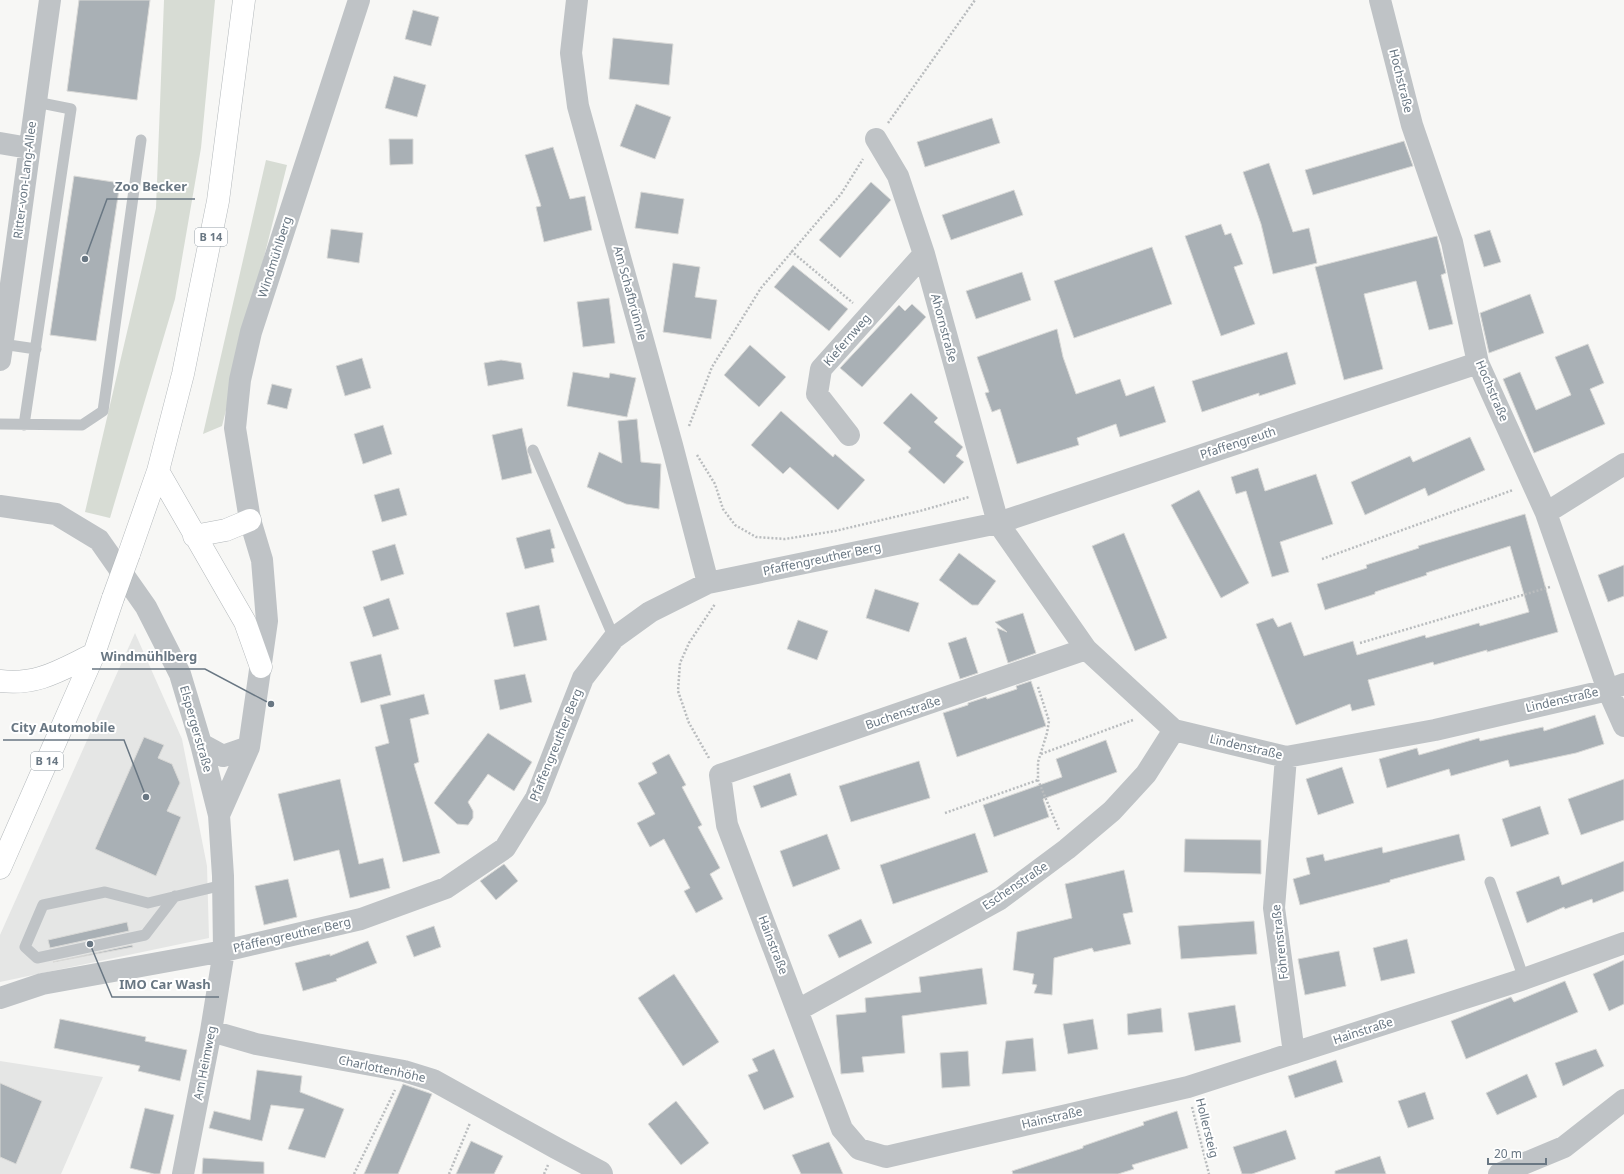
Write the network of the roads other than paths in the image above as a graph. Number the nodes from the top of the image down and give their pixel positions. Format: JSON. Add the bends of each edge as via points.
{"nodes":[{"id":1,"x":50,"y":0,"type":"edge"},
{"id":2,"x":244,"y":0,"type":"edge"},
{"id":3,"x":359,"y":0,"type":"edge"},
{"id":4,"x":577,"y":0,"type":"edge"},
{"id":5,"x":1380,"y":0,"type":"edge"},
{"id":6,"x":36,"y":102,"type":"junction"},
{"id":7,"x":876,"y":139,"type":"road end"},
{"id":8,"x":141,"y":140,"type":"dead end"},
{"id":9,"x":0,"y":143,"type":"edge"},
{"id":10,"x":29,"y":148,"type":"junction"},
{"id":11,"x":924,"y":254,"type":"junction"},
{"id":12,"x":36,"y":349,"type":"junction"},
{"id":13,"x":1,"y":352,"type":"edge"},
{"id":14,"x":1478,"y":363,"type":"junction"},
{"id":15,"x":0,"y":424,"type":"edge"},
{"id":16,"x":24,"y":424,"type":"junction"},
{"id":17,"x":849,"y":435,"type":"dead end"},
{"id":18,"x":533,"y":450,"type":"dead end"},
{"id":19,"x":1624,"y":464,"type":"edge"},
{"id":20,"x":158,"y":471,"type":"junction"},
{"id":21,"x":0,"y":506,"type":"edge"},
{"id":22,"x":1546,"y":513,"type":"junction"},
{"id":23,"x":250,"y":520,"type":"junction"},
{"id":24,"x":998,"y":523,"type":"junction"},
{"id":25,"x":194,"y":536,"type":"junction"},
{"id":26,"x":712,"y":593,"type":"junction"},
{"id":27,"x":614,"y":638,"type":"junction"},
{"id":28,"x":1086,"y":649,"type":"junction"},
{"id":29,"x":94,"y":654,"type":"junction"},
{"id":30,"x":261,"y":667,"type":"junction"},
{"id":31,"x":0,"y":681,"type":"edge"},
{"id":32,"x":1616,"y":687,"type":"edge"},
{"id":33,"x":1624,"y":726,"type":"edge"},
{"id":34,"x":1174,"y":730,"type":"junction"},
{"id":35,"x":201,"y":744,"type":"junction"},
{"id":36,"x":249,"y":746,"type":"junction"},
{"id":37,"x":1286,"y":757,"type":"junction"},
{"id":38,"x":720,"y":775,"type":"joint"},
{"id":39,"x":219,"y":815,"type":"junction"},
{"id":40,"x":0,"y":868,"type":"edge"},
{"id":41,"x":1490,"y":882,"type":"dead end"},
{"id":42,"x":223,"y":885,"type":"junction"},
{"id":43,"x":175,"y":896,"type":"junction"},
{"id":44,"x":1624,"y":943,"type":"edge"},
{"id":45,"x":224,"y":951,"type":"junction"},
{"id":46,"x":1524,"y":979,"type":"junction"},
{"id":47,"x":0,"y":998,"type":"edge"},
{"id":48,"x":798,"y":1010,"type":"junction"},
{"id":49,"x":211,"y":1031,"type":"junction"},
{"id":50,"x":1294,"y":1053,"type":"junction"},
{"id":51,"x":1624,"y":1100,"type":"edge"},
{"id":52,"x":183,"y":1174,"type":"edge"},
{"id":53,"x":602,"y":1174,"type":"edge"},
{"id":54,"x":1499,"y":1174,"type":"edge"}],
"edges":[{"from":1,"to":6,"type":"street","name":"Ritter-von-Lang-Allee"},
{"from":2,"to":20,"type":"main road","number":"B 14","via":[[218,201],[183,374]]},
{"from":3,"to":23,"type":"street","name":"Windmühlberg","via":[[251,332],[240,380],[235,428]]},
{"from":4,"to":26,"type":"street","name":"Am Schafbrünnle","via":[[571,54],[578,106]]},
{"from":5,"to":14,"type":"street","name":"Hochstraße","via":[[1412,125],[1452,242]]},
{"from":6,"to":10,"type":"street","name":"Ritter-von-Lang-Allee"},
{"from":6,"to":12,"type":"lane","via":[[71,109]]},
{"from":7,"to":11,"type":"street","name":"Ahornstraße","via":[[898,176]]},
{"from":8,"to":16,"type":"lane","via":[[102,411],[82,425]]},
{"from":9,"to":10,"type":"street"},
{"from":10,"to":13,"type":"street","name":"Ritter-von-Lang-Allee"},
{"from":11,"to":17,"type":"street","name":"Kiefernweg","via":[[821,369],[817,394]]},
{"from":11,"to":24,"type":"street","name":"Ahornstraße"},
{"from":12,"to":13,"type":"lane"},
{"from":12,"to":16,"type":"lane"},
{"from":14,"to":22,"type":"street","name":"Hochstraße"},
{"from":14,"to":24,"type":"street","name":"Pfaffengreuth"},
{"from":15,"to":16,"type":"lane"},
{"from":18,"to":27,"type":"lane"},
{"from":19,"to":22,"type":"street"},
{"from":20,"to":25,"type":"main road"},
{"from":20,"to":29,"type":"main road","number":"B 14","bridge":true},
{"from":21,"to":35,"type":"street","name":"Elspergerstraße","via":[[56,514],[99,540],[146,607],[176,667]]},
{"from":22,"to":32,"type":"street","name":"Hochstraße","via":[[1570,581]]},
{"from":23,"to":25,"type":"main road","via":[[226,530]]},
{"from":23,"to":30,"type":"street","name":"Windmühlberg","via":[[262,560],[267,621]]},
{"from":24,"to":26,"type":"street","name":"Pfaffengreuther Berg"},
{"from":24,"to":28,"type":"street","name":"Lindenstraße"},
{"from":25,"to":30,"type":"main road","via":[[245,622]]},
{"from":26,"to":27,"type":"street","name":"Pfaffengreuther Berg","via":[[650,612]]},
{"from":27,"to":45,"type":"street","name":"Pfaffengreuther Berg","via":[[583,678],[536,798],[505,848],[446,888],[361,919]]},
{"from":28,"to":34,"type":"street","name":"Lindenstraße"},
{"from":28,"to":38,"type":"street","name":"Buchenstraße"},
{"from":29,"to":31,"type":"main road","via":[[44,678],[15,683]]},
{"from":29,"to":40,"type":"main road","number":"B 14"},
{"from":30,"to":36,"type":"street","name":"Windmühlberg"},
{"from":32,"to":33,"type":"street","name":"Hochstraße"},
{"from":32,"to":37,"type":"street","name":"Lindenstraße","via":[[1435,730]]},
{"from":34,"to":37,"type":"street","name":"Lindenstraße"},
{"from":34,"to":48,"type":"street","name":"Eschenstraße","via":[[1146,774],[1112,812],[1068,849],[1000,899]]},
{"from":35,"to":36,"type":"street","via":[[223,756]]},
{"from":35,"to":39,"type":"street","name":"Elspergerstraße"},
{"from":36,"to":39,"type":"street","name":"Windmühlberg"},
{"from":37,"to":50,"type":"street","name":"Föhrenstraße","via":[[1274,908]]},
{"from":38,"to":48,"type":"street","name":"Hainstraße","via":[[727,825]]},
{"from":39,"to":42,"type":"street","name":"Elspergerstraße"},
{"from":41,"to":46,"type":"lane"},
{"from":42,"to":43,"type":"lane"},
{"from":42,"to":45,"type":"street","name":"Elspergerstraße"},
{"from":43,"to":43,"type":"lane","via":[[148,903],[105,892],[43,905],[25,947],[37,958],[145,935]]},
{"from":44,"to":46,"type":"street","name":"Hainstraße"},
{"from":45,"to":47,"type":"street","name":"Pfaffengreuther Berg","via":[[42,984]]},
{"from":45,"to":49,"type":"street","name":"Am Heimweg"},
{"from":46,"to":50,"type":"street","name":"Hainstraße"},
{"from":48,"to":50,"type":"street","name":"Hainstraße","via":[[842,1129],[859,1149],[886,1157],[1188,1087]]},
{"from":49,"to":52,"type":"street","name":"Am Heimweg"},
{"from":49,"to":53,"type":"street","name":"Charlottenhöhe","via":[[256,1044],[404,1071],[433,1080]]},
{"from":51,"to":54,"type":"street","via":[[1564,1147]]}]}
